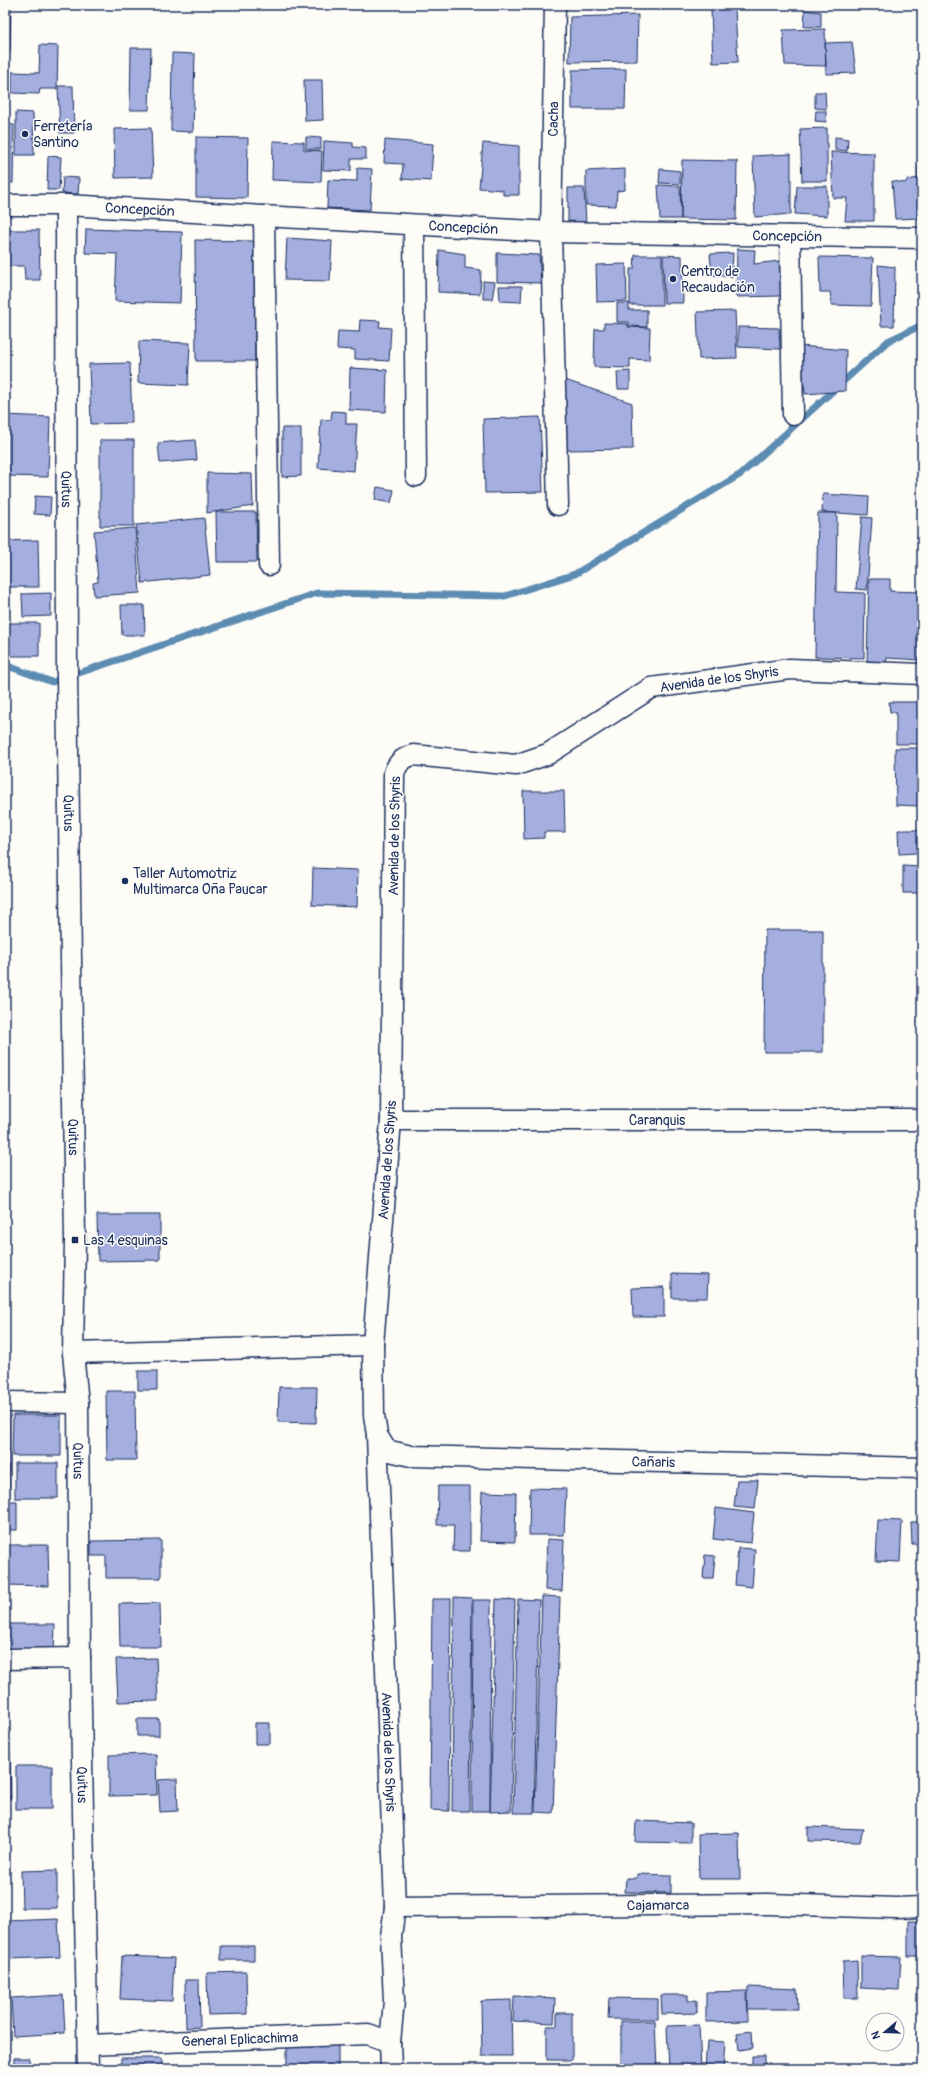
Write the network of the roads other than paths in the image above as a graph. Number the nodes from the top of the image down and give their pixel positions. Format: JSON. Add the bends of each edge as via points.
{"nodes":[{"id":1,"x":555,"y":5,"type":"edge"},
{"id":2,"x":5,"y":205,"type":"edge"},
{"id":3,"x":66,"y":205,"type":"junction"},
{"id":4,"x":264,"y":216,"type":"junction"},
{"id":5,"x":414,"y":225,"type":"junction"},
{"id":6,"x":551,"y":232,"type":"junction"},
{"id":7,"x":790,"y":236,"type":"junction"},
{"id":8,"x":922,"y":238,"type":"edge"},
{"id":9,"x":793,"y":415,"type":"dead end"},
{"id":10,"x":416,"y":476,"type":"dead end"},
{"id":11,"x":558,"y":505,"type":"dead end"},
{"id":12,"x":269,"y":565,"type":"dead end"},
{"id":13,"x":922,"y":674,"type":"edge"},
{"id":14,"x":391,"y":1120,"type":"junction"},
{"id":15,"x":922,"y":1120,"type":"edge"},
{"id":16,"x":373,"y":1345,"type":"junction"},
{"id":17,"x":73,"y":1353,"type":"junction"},
{"id":18,"x":5,"y":1402,"type":"edge"},
{"id":19,"x":78,"y":1403,"type":"junction"},
{"id":20,"x":382,"y":1442,"type":"junction"},
{"id":21,"x":922,"y":1468,"type":"edge"},
{"id":22,"x":80,"y":1658,"type":"junction"},
{"id":23,"x":5,"y":1659,"type":"edge"},
{"id":24,"x":395,"y":1907,"type":"junction"},
{"id":25,"x":922,"y":1907,"type":"edge"},
{"id":26,"x":390,"y":2042,"type":"junction"},
{"id":27,"x":88,"y":2046,"type":"junction"},
{"id":28,"x":88,"y":2069,"type":"edge"},
{"id":29,"x":391,"y":2069,"type":"edge"}],
"edges":[{"from":1,"to":6,"type":"street","name":"Cacha"},
{"from":2,"to":3,"type":"street","name":"Concepción"},
{"from":3,"to":4,"type":"street","name":"Concepción"},
{"from":3,"to":17,"type":"street","name":"Quitus","via":[[67,677],[75,1240]]},
{"from":4,"to":5,"type":"street","name":"Concepción"},
{"from":4,"to":12,"type":"street"},
{"from":5,"to":6,"type":"street","name":"Concepción"},
{"from":5,"to":10,"type":"street"},
{"from":6,"to":7,"type":"street","name":"Concepción"},
{"from":6,"to":11,"type":"street","name":"Cacha"},
{"from":7,"to":8,"type":"street","name":"Concepción"},
{"from":7,"to":9,"type":"street"},
{"from":13,"to":14,"type":"street","name":"Avenida de los Shyris","via":[[790,669],[651,688],[548,754],[516,765],[424,755],[404,758],[397,764],[394,772]]},
{"from":14,"to":15,"type":"street","name":"Caranquis"},
{"from":14,"to":16,"type":"street","name":"Avenida de los Shyris"},
{"from":16,"to":17,"type":"street"},
{"from":16,"to":20,"type":"street","name":"Avenida de los Shyris","via":[[374,1415]]},
{"from":17,"to":19,"type":"street","name":"Quitus"},
{"from":18,"to":19,"type":"street"},
{"from":19,"to":22,"type":"street","name":"Quitus"},
{"from":20,"to":21,"type":"street","name":"Cañaris","via":[[411,1456]]},
{"from":20,"to":24,"type":"street","name":"Avenida de los Shyris"},
{"from":22,"to":23,"type":"street"},
{"from":22,"to":27,"type":"street","name":"Quitus"},
{"from":24,"to":25,"type":"street","name":"Cajamarca","via":[[768,1904]]},
{"from":24,"to":26,"type":"street","name":"Avenida de los Shyris","via":[[391,1936],[394,2001]]},
{"from":26,"to":27,"type":"street","name":"General Eplicachima","via":[[368,2034]]},
{"from":26,"to":29,"type":"street","name":"Avenida de los Shyris"},
{"from":27,"to":28,"type":"street","name":"Quitus"}]}
